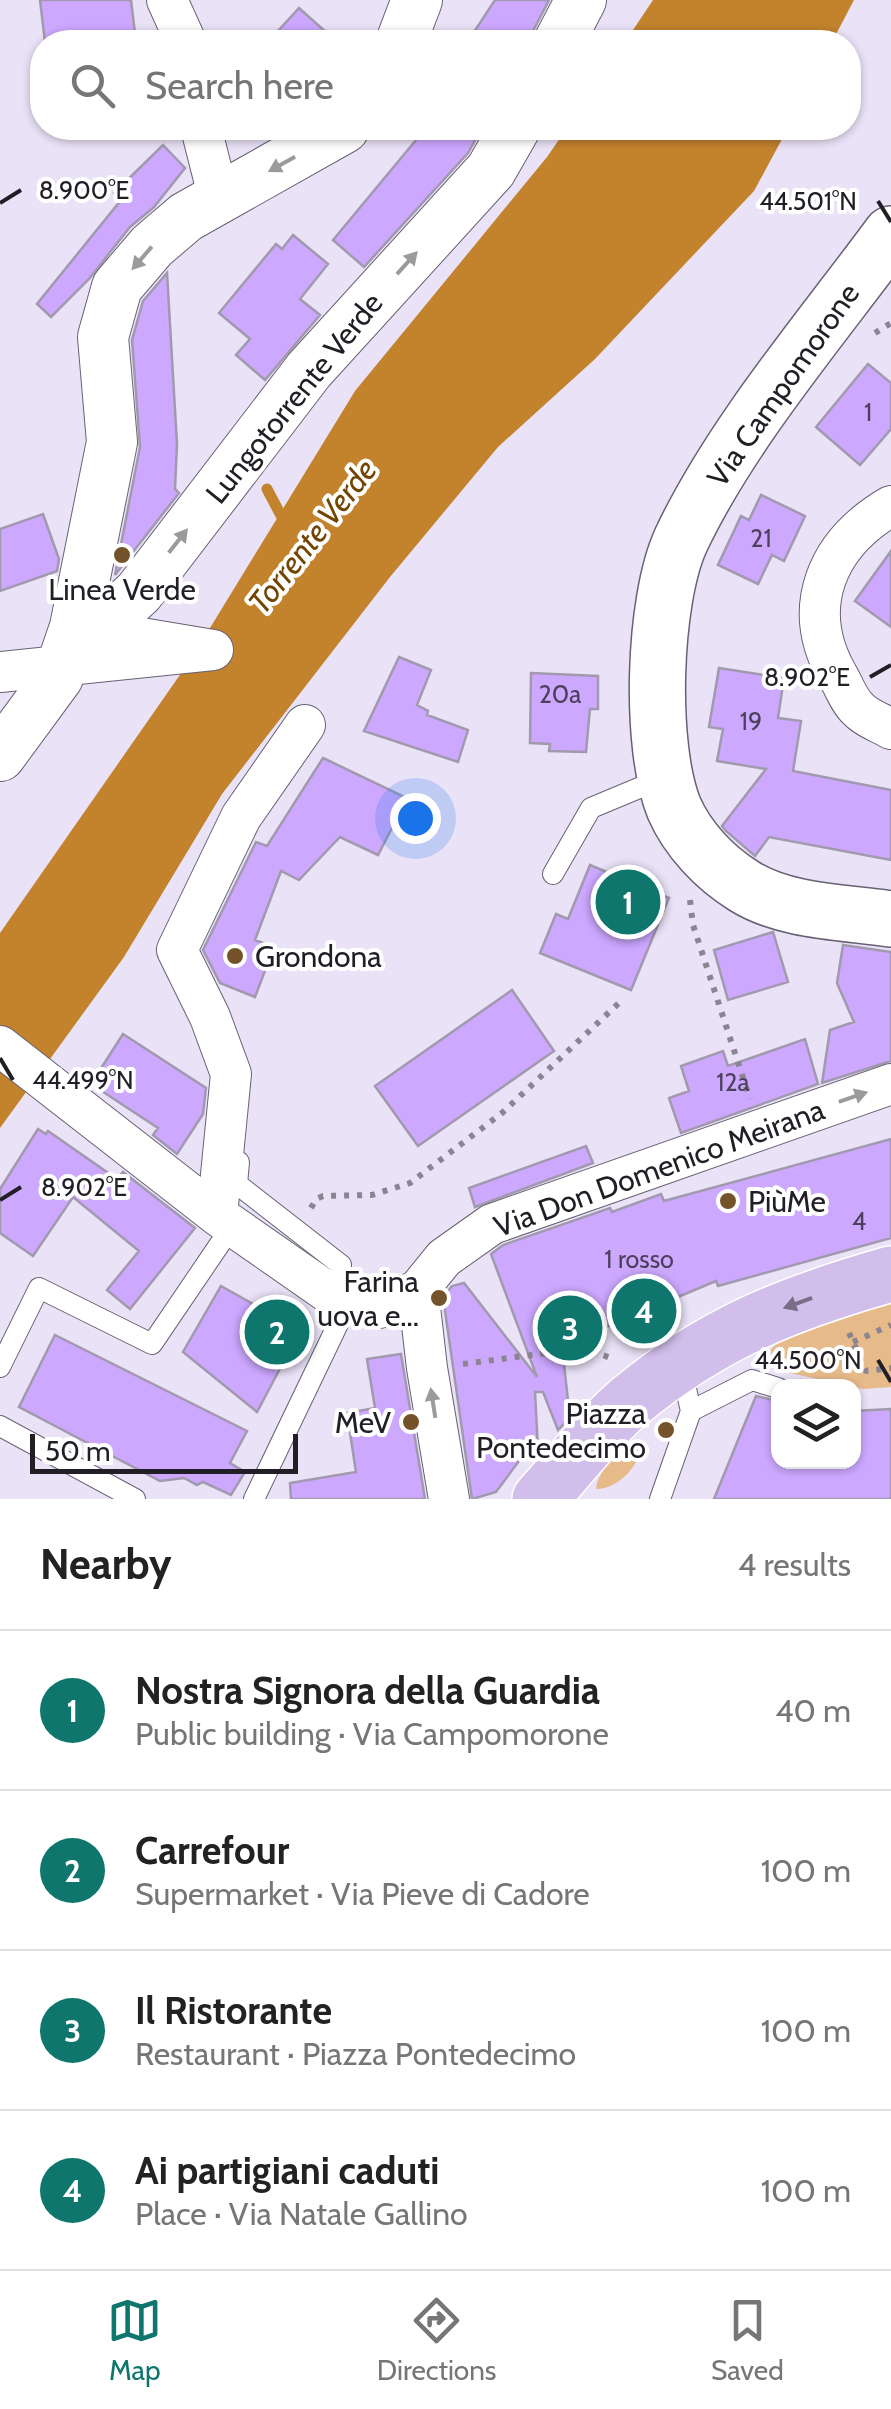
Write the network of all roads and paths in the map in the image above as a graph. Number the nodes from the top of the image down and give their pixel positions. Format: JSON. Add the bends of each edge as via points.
{"nodes":[{"id":1,"x":168,"y":0,"type":"edge"},
{"id":2,"x":417,"y":0,"type":"edge"},
{"id":3,"x":580,"y":0,"type":"edge"},
{"id":4,"x":181,"y":30,"type":"edge"},
{"id":5,"x":406,"y":30,"type":"edge"},
{"id":6,"x":565,"y":30,"type":"edge"},
{"id":7,"x":204,"y":140,"type":"edge"},
{"id":8,"x":323,"y":140,"type":"edge"},
{"id":9,"x":508,"y":140,"type":"edge"},
{"id":10,"x":218,"y":199,"type":"junction"},
{"id":11,"x":891,"y":234,"type":"edge"},
{"id":12,"x":891,"y":506,"type":"edge"},
{"id":13,"x":71,"y":646,"type":"junction"},
{"id":14,"x":0,"y":672,"type":"edge"},
{"id":15,"x":305,"y":725,"type":"dead end"},
{"id":16,"x":891,"y":729,"type":"edge"},
{"id":17,"x":0,"y":756,"type":"edge"},
{"id":18,"x":665,"y":777,"type":"junction"},
{"id":19,"x":553,"y":874,"type":"dead end"},
{"id":20,"x":688,"y":888,"type":"dead end"},
{"id":21,"x":891,"y":919,"type":"edge"},
{"id":22,"x":620,"y":1002,"type":"dead end"},
{"id":23,"x":0,"y":1046,"type":"edge"},
{"id":24,"x":891,"y":1084,"type":"edge"},
{"id":25,"x":752,"y":1106,"type":"dead end"},
{"id":26,"x":244,"y":1108,"type":"dead end"},
{"id":27,"x":312,"y":1213,"type":"dead end"},
{"id":28,"x":225,"y":1220,"type":"junction"},
{"id":29,"x":891,"y":1274,"type":"edge"},
{"id":30,"x":418,"y":1290,"type":"junction"},
{"id":31,"x":344,"y":1300,"type":"junction"},
{"id":32,"x":891,"y":1325,"type":"edge"},
{"id":33,"x":847,"y":1328,"type":"dead end"},
{"id":34,"x":853,"y":1342,"type":"junction"},
{"id":35,"x":622,"y":1363,"type":"dead end"},
{"id":36,"x":462,"y":1364,"type":"dead end"},
{"id":37,"x":0,"y":1367,"type":"edge"},
{"id":38,"x":891,"y":1368,"type":"edge"},
{"id":39,"x":771,"y":1386,"type":"edge"},
{"id":40,"x":685,"y":1388,"type":"junction"},
{"id":41,"x":0,"y":1426,"type":"edge"},
{"id":42,"x":571,"y":1478,"type":"edge"},
{"id":43,"x":135,"y":1499,"type":"edge"},
{"id":44,"x":254,"y":1499,"type":"edge"},
{"id":45,"x":449,"y":1499,"type":"edge"},
{"id":46,"x":540,"y":1499,"type":"edge"},
{"id":47,"x":660,"y":1499,"type":"edge"}],
"edges":[{"from":1,"to":4,"type":"street"},
{"from":2,"to":5,"type":"street"},
{"from":3,"to":6,"type":"street"},
{"from":7,"to":10,"type":"street"},
{"from":8,"to":10,"type":"street","one_way":true},
{"from":13,"to":9,"type":"street","name":"Lungotorrente Verde","one_way":true,"via":[[139,592],[309,370],[491,170]]},
{"from":10,"to":13,"type":"street","one_way":true,"via":[[152,246],[117,287],[103,337],[112,442]]},
{"from":11,"to":18,"type":"main road","name":"Via Campomorone","via":[[730,452],[680,543],[660,628],[657,722]]},
{"from":12,"to":16,"type":"street","via":[[868,519],[831,563],[818,610],[828,657],[858,709]]},
{"from":13,"to":14,"type":"street","via":[[213,650]]},
{"from":13,"to":17,"type":"street","via":[[58,677]]},
{"from":15,"to":28,"type":"street","via":[[241,817],[178,950],[231,1074]]},
{"from":18,"to":19,"type":"lane","via":[[591,808]]},
{"from":18,"to":21,"type":"main road","name":"Via Campomorone","via":[[675,810],[704,855],[745,887],[776,900]]},
{"from":20,"to":25,"type":"path","via":[[693,925]]},
{"from":22,"to":27,"type":"path","via":[[502,1112],[410,1183],[372,1195],[323,1196],[311,1204]]},
{"from":23,"to":28,"type":"street"},
{"from":30,"to":24,"type":"street","name":"Via Don Domenico Meirana","one_way":true,"via":[[444,1258],[492,1224]]},
{"from":26,"to":31,"type":"lane","via":[[237,1184],[340,1264]]},
{"from":28,"to":31,"type":"street"},
{"from":28,"to":37,"type":"lane","via":[[152,1344],[39,1288]]},
{"from":29,"to":40,"type":"main road","one_way":true,"via":[[748,1324]]},
{"from":30,"to":31,"type":"street","via":[[379,1308]]},
{"from":45,"to":30,"type":"street","one_way":true},
{"from":31,"to":44,"type":"lane"},
{"from":32,"to":34,"type":"path"},
{"from":33,"to":34,"type":"path"},
{"from":34,"to":38,"type":"path","via":[[866,1370]]},
{"from":35,"to":36,"type":"path","via":[[585,1348]]},
{"from":39,"to":40,"type":"lane","via":[[752,1380]]},
{"from":40,"to":42,"type":"main road","via":[[626,1404]]},
{"from":40,"to":47,"type":"lane"},
{"from":41,"to":43,"type":"lane"},
{"from":42,"to":46,"type":"main road"}]}
